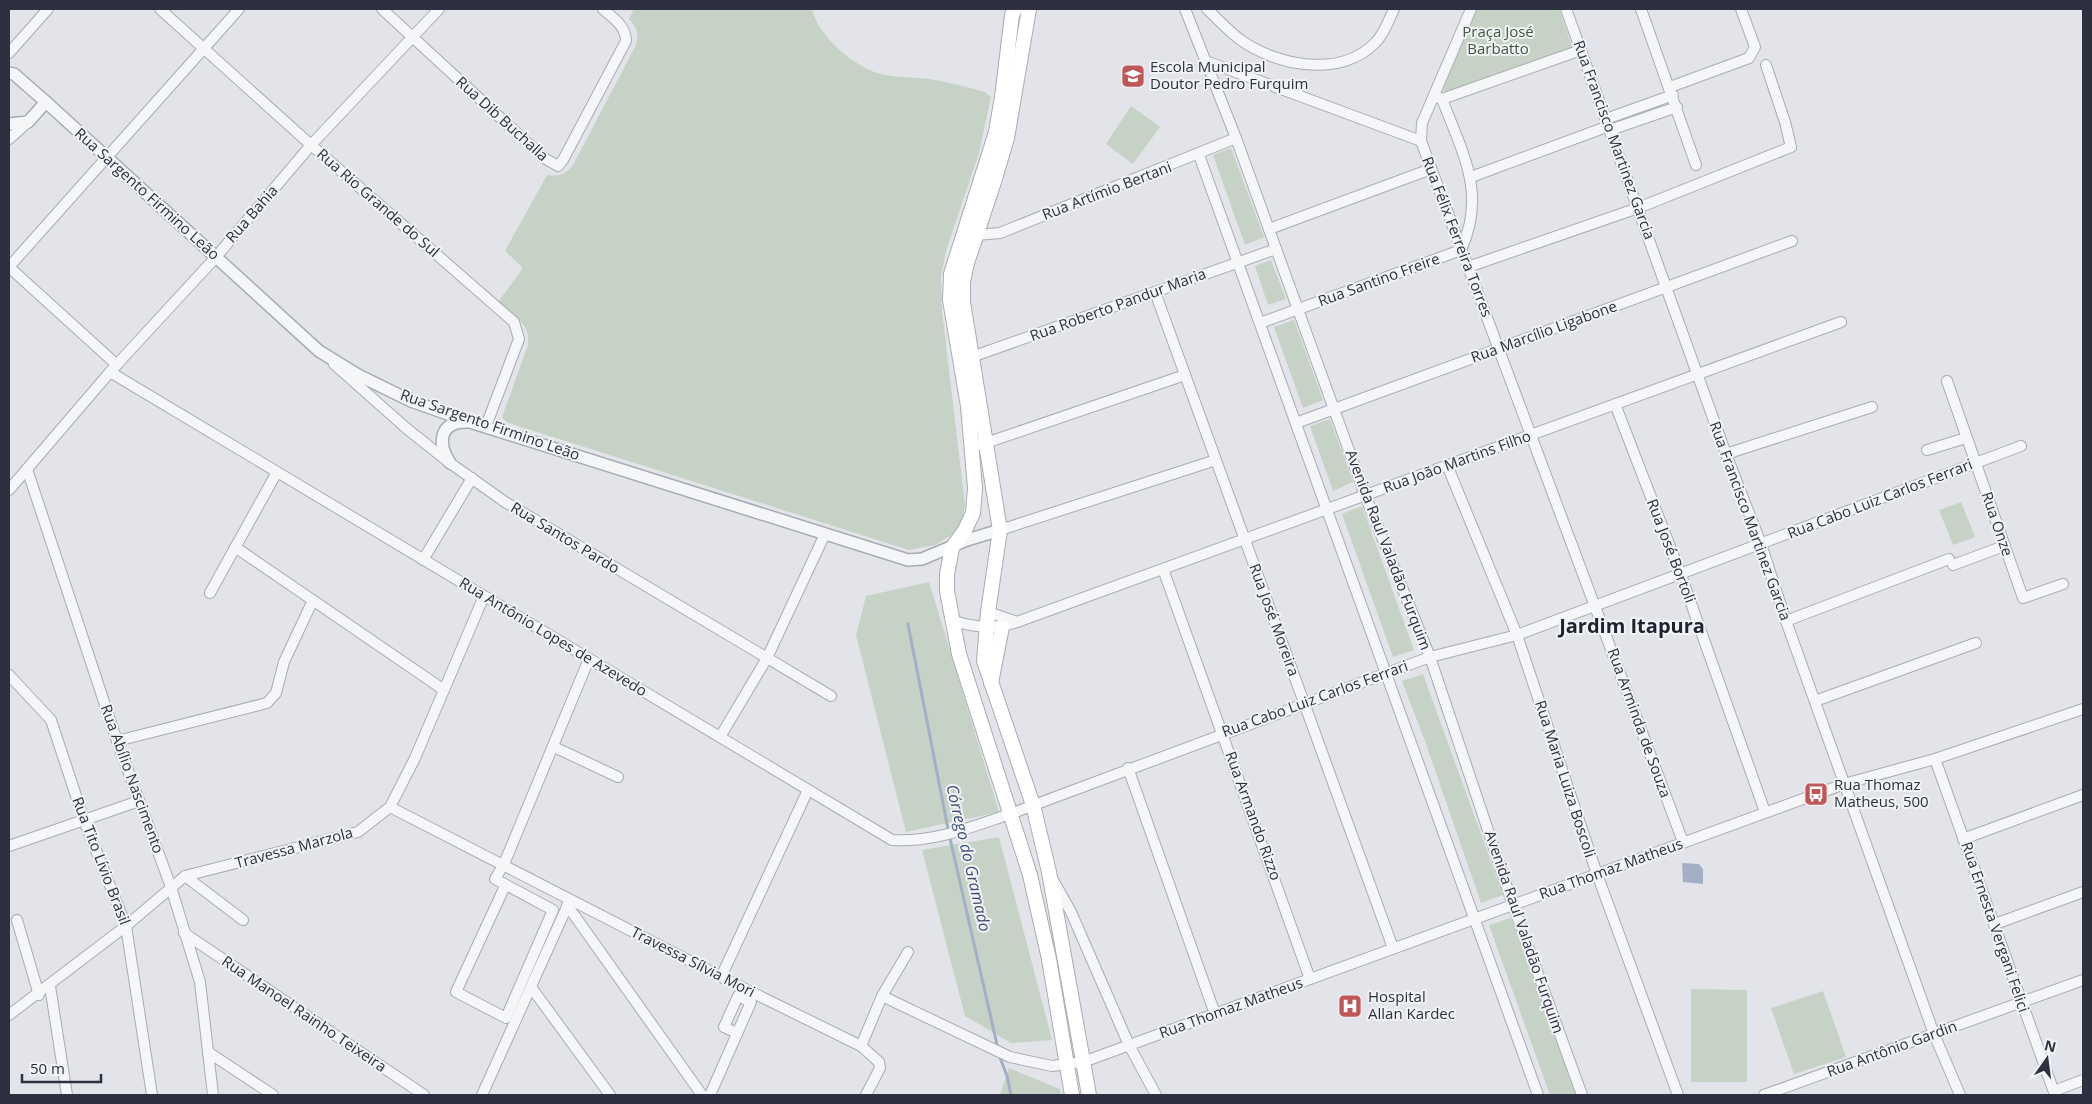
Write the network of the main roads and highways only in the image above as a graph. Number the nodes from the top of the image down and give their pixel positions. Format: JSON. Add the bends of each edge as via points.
{"nodes":[{"id":1,"x":1029,"y":9,"type":"edge"},
{"id":2,"x":1012,"y":14,"type":"edge"},
{"id":3,"x":1026,"y":25,"type":"junction"},
{"id":4,"x":966,"y":359,"type":"junction"},
{"id":5,"x":1002,"y":627,"type":"road end"},
{"id":6,"x":991,"y":684,"type":"junction"},
{"id":7,"x":1048,"y":872,"type":"junction"},
{"id":8,"x":1030,"y":875,"type":"junction"},
{"id":9,"x":1072,"y":1095,"type":"edge"},
{"id":10,"x":1089,"y":1095,"type":"edge"}],
"edges":[{"from":1,"to":3,"type":"main road"},
{"from":2,"to":3,"type":"main road"},
{"from":2,"to":4,"type":"main road","via":[[996,132],[951,274],[950,300]]},
{"from":3,"to":4,"type":"main road","via":[[1007,138],[963,282]]},
{"from":4,"to":6,"type":"main road","via":[[987,443],[1000,530],[984,661]]},
{"from":4,"to":8,"type":"main road","via":[[975,488],[973,513],[952,548],[947,591],[959,654]]},
{"from":5,"to":6,"type":"main road"},
{"from":6,"to":7,"type":"main road","via":[[1033,805]]},
{"from":7,"to":8,"type":"main road"},
{"from":7,"to":10,"type":"main road"},
{"from":8,"to":9,"type":"main road","via":[[1049,959]]}]}
